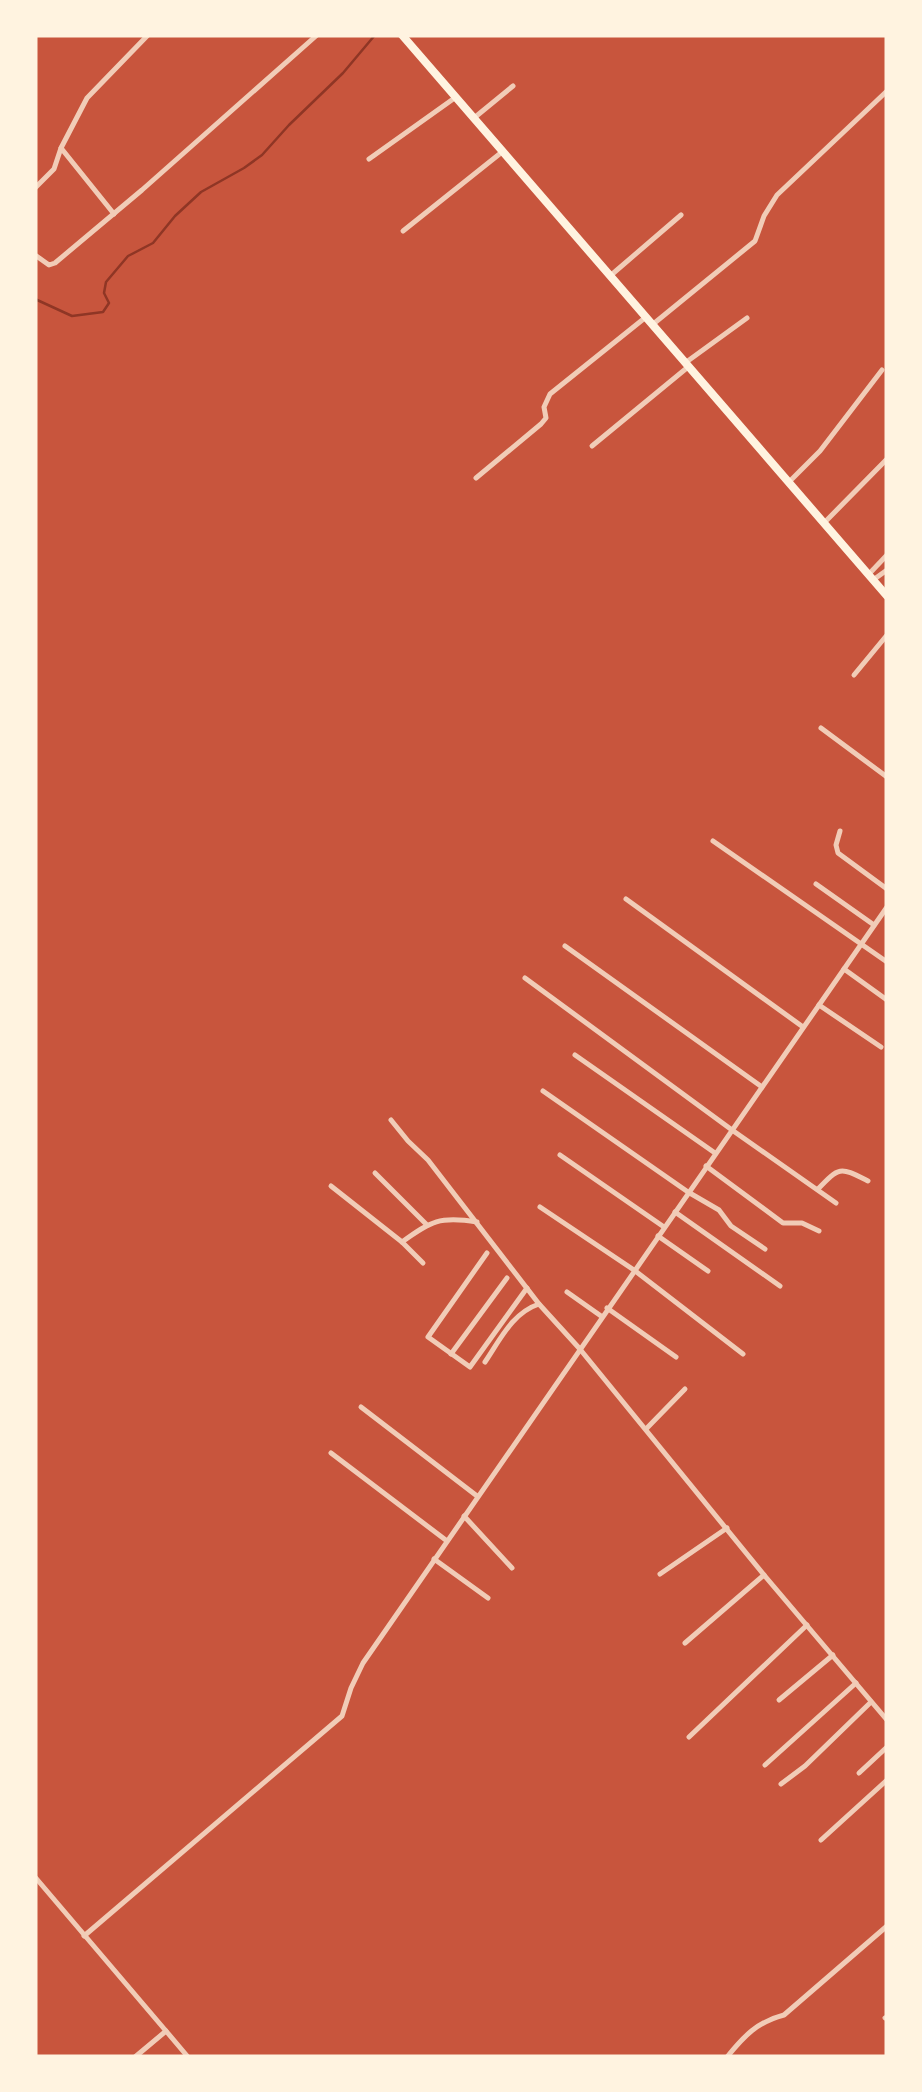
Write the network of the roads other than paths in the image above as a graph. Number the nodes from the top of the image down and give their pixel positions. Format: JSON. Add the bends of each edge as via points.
{"nodes":[{"id":1,"x":148,"y":35,"type":"edge"},
{"id":2,"x":318,"y":35,"type":"edge"},
{"id":3,"x":402,"y":35,"type":"edge"},
{"id":4,"x":513,"y":86,"type":"dead end"},
{"id":5,"x":887,"y":92,"type":"edge"},
{"id":6,"x":456,"y":97,"type":"junction"},
{"id":7,"x":474,"y":118,"type":"junction"},
{"id":8,"x":61,"y":148,"type":"junction"},
{"id":9,"x":503,"y":152,"type":"junction"},
{"id":10,"x":369,"y":159,"type":"dead end"},
{"id":11,"x":35,"y":188,"type":"edge"},
{"id":12,"x":114,"y":214,"type":"junction"},
{"id":13,"x":681,"y":216,"type":"dead end"},
{"id":14,"x":403,"y":231,"type":"dead end"},
{"id":15,"x":35,"y":255,"type":"edge"},
{"id":16,"x":610,"y":276,"type":"junction"},
{"id":17,"x":747,"y":318,"type":"dead end"},
{"id":18,"x":649,"y":321,"type":"junction"},
{"id":19,"x":687,"y":365,"type":"junction"},
{"id":20,"x":882,"y":370,"type":"dead end"},
{"id":21,"x":592,"y":446,"type":"dead end"},
{"id":22,"x":887,"y":459,"type":"edge"},
{"id":23,"x":476,"y":478,"type":"dead end"},
{"id":24,"x":788,"y":484,"type":"junction"},
{"id":25,"x":824,"y":524,"type":"junction"},
{"id":26,"x":887,"y":555,"type":"edge"},
{"id":27,"x":887,"y":570,"type":"edge"},
{"id":28,"x":871,"y":577,"type":"junction"},
{"id":29,"x":887,"y":596,"type":"edge"},
{"id":30,"x":887,"y":635,"type":"edge"},
{"id":31,"x":854,"y":676,"type":"dead end"},
{"id":32,"x":821,"y":728,"type":"dead end"},
{"id":33,"x":887,"y":777,"type":"edge"},
{"id":34,"x":840,"y":832,"type":"dead end"},
{"id":35,"x":713,"y":841,"type":"dead end"},
{"id":36,"x":816,"y":884,"type":"dead end"},
{"id":37,"x":887,"y":890,"type":"edge"},
{"id":38,"x":626,"y":899,"type":"dead end"},
{"id":39,"x":887,"y":907,"type":"edge"},
{"id":40,"x":874,"y":925,"type":"junction"},
{"id":41,"x":861,"y":944,"type":"junction"},
{"id":42,"x":564,"y":946,"type":"dead end"},
{"id":43,"x":887,"y":962,"type":"edge"},
{"id":44,"x":844,"y":969,"type":"junction"},
{"id":45,"x":525,"y":978,"type":"dead end"},
{"id":46,"x":887,"y":1000,"type":"edge"},
{"id":47,"x":818,"y":1005,"type":"junction"},
{"id":48,"x":804,"y":1027,"type":"junction"},
{"id":49,"x":881,"y":1047,"type":"dead end"},
{"id":50,"x":574,"y":1055,"type":"dead end"},
{"id":51,"x":762,"y":1086,"type":"junction"},
{"id":52,"x":543,"y":1091,"type":"dead end"},
{"id":53,"x":392,"y":1120,"type":"dead end"},
{"id":54,"x":732,"y":1130,"type":"junction"},
{"id":55,"x":716,"y":1153,"type":"junction"},
{"id":56,"x":560,"y":1155,"type":"dead end"},
{"id":57,"x":706,"y":1166,"type":"junction"},
{"id":58,"x":375,"y":1172,"type":"dead end"},
{"id":59,"x":868,"y":1181,"type":"dead end"},
{"id":60,"x":332,"y":1186,"type":"dead end"},
{"id":61,"x":818,"y":1189,"type":"junction"},
{"id":62,"x":688,"y":1192,"type":"junction"},
{"id":63,"x":836,"y":1202,"type":"dead end"},
{"id":64,"x":540,"y":1208,"type":"dead end"},
{"id":65,"x":674,"y":1212,"type":"junction"},
{"id":66,"x":478,"y":1222,"type":"junction"},
{"id":67,"x":426,"y":1224,"type":"junction"},
{"id":68,"x":664,"y":1227,"type":"junction"},
{"id":69,"x":819,"y":1231,"type":"dead end"},
{"id":70,"x":658,"y":1236,"type":"junction"},
{"id":71,"x":402,"y":1242,"type":"junction"},
{"id":72,"x":765,"y":1249,"type":"dead end"},
{"id":73,"x":487,"y":1253,"type":"dead end"},
{"id":74,"x":423,"y":1263,"type":"dead end"},
{"id":75,"x":634,"y":1270,"type":"junction"},
{"id":76,"x":708,"y":1271,"type":"dead end"},
{"id":77,"x":507,"y":1278,"type":"dead end"},
{"id":78,"x":780,"y":1286,"type":"dead end"},
{"id":79,"x":527,"y":1288,"type":"junction"},
{"id":80,"x":566,"y":1292,"type":"dead end"},
{"id":81,"x":539,"y":1304,"type":"junction"},
{"id":82,"x":607,"y":1308,"type":"junction"},
{"id":83,"x":601,"y":1316,"type":"junction"},
{"id":84,"x":579,"y":1348,"type":"junction"},
{"id":85,"x":451,"y":1354,"type":"junction"},
{"id":86,"x":743,"y":1354,"type":"dead end"},
{"id":87,"x":676,"y":1357,"type":"dead end"},
{"id":88,"x":485,"y":1362,"type":"dead end"},
{"id":89,"x":685,"y":1390,"type":"dead end"},
{"id":90,"x":361,"y":1406,"type":"dead end"},
{"id":91,"x":646,"y":1430,"type":"junction"},
{"id":92,"x":332,"y":1454,"type":"dead end"},
{"id":93,"x":478,"y":1496,"type":"junction"},
{"id":94,"x":464,"y":1516,"type":"junction"},
{"id":95,"x":727,"y":1527,"type":"junction"},
{"id":96,"x":447,"y":1541,"type":"junction"},
{"id":97,"x":434,"y":1560,"type":"junction"},
{"id":98,"x":512,"y":1568,"type":"dead end"},
{"id":99,"x":660,"y":1574,"type":"dead end"},
{"id":100,"x":764,"y":1575,"type":"junction"},
{"id":101,"x":488,"y":1598,"type":"dead end"},
{"id":102,"x":807,"y":1624,"type":"junction"},
{"id":103,"x":685,"y":1642,"type":"dead end"},
{"id":104,"x":833,"y":1655,"type":"junction"},
{"id":105,"x":856,"y":1683,"type":"junction"},
{"id":106,"x":780,"y":1700,"type":"dead end"},
{"id":107,"x":872,"y":1701,"type":"junction"},
{"id":108,"x":887,"y":1720,"type":"edge"},
{"id":109,"x":690,"y":1737,"type":"dead end"},
{"id":110,"x":887,"y":1747,"type":"edge"},
{"id":111,"x":765,"y":1765,"type":"dead end"},
{"id":112,"x":859,"y":1773,"type":"dead end"},
{"id":113,"x":887,"y":1780,"type":"edge"},
{"id":114,"x":781,"y":1784,"type":"dead end"},
{"id":115,"x":821,"y":1840,"type":"dead end"},
{"id":116,"x":35,"y":1877,"type":"edge"},
{"id":117,"x":887,"y":1926,"type":"edge"},
{"id":118,"x":84,"y":1936,"type":"junction"},
{"id":119,"x":166,"y":2031,"type":"junction"},
{"id":120,"x":135,"y":2057,"type":"edge"},
{"id":121,"x":188,"y":2057,"type":"edge"},
{"id":122,"x":727,"y":2057,"type":"edge"}],
"edges":[{"from":1,"to":8,"type":"street","via":[[87,98]]},
{"from":2,"to":12,"type":"street"},
{"from":3,"to":6,"type":"main road"},
{"from":4,"to":7,"type":"street"},
{"from":5,"to":18,"type":"street","via":[[777,195],[755,241]]},
{"from":6,"to":7,"type":"main road"},
{"from":6,"to":10,"type":"street"},
{"from":7,"to":9,"type":"main road"},
{"from":8,"to":11,"type":"street","via":[[54,169]]},
{"from":8,"to":12,"type":"street"},
{"from":9,"to":14,"type":"street"},
{"from":9,"to":16,"type":"main road"},
{"from":12,"to":15,"type":"street","via":[[51,265]]},
{"from":13,"to":16,"type":"street"},
{"from":16,"to":18,"type":"main road"},
{"from":17,"to":19,"type":"street"},
{"from":18,"to":19,"type":"main road"},
{"from":18,"to":23,"type":"street","via":[[550,394],[541,424]]},
{"from":19,"to":21,"type":"street"},
{"from":19,"to":24,"type":"main road"},
{"from":20,"to":24,"type":"street"},
{"from":22,"to":25,"type":"street"},
{"from":24,"to":25,"type":"main road"},
{"from":25,"to":28,"type":"main road"},
{"from":26,"to":28,"type":"street"},
{"from":27,"to":28,"type":"street"},
{"from":28,"to":29,"type":"main road"},
{"from":30,"to":31,"type":"street"},
{"from":32,"to":33,"type":"street"},
{"from":34,"to":37,"type":"street","via":[[841,856]]},
{"from":35,"to":41,"type":"street"},
{"from":36,"to":40,"type":"street"},
{"from":38,"to":48,"type":"street"},
{"from":39,"to":40,"type":"street"},
{"from":40,"to":41,"type":"street"},
{"from":41,"to":43,"type":"street"},
{"from":41,"to":44,"type":"street"},
{"from":42,"to":51,"type":"street"},
{"from":44,"to":46,"type":"street"},
{"from":44,"to":47,"type":"street"},
{"from":45,"to":54,"type":"street"},
{"from":47,"to":48,"type":"street"},
{"from":47,"to":49,"type":"street"},
{"from":48,"to":51,"type":"street"},
{"from":50,"to":55,"type":"street"},
{"from":51,"to":54,"type":"street"},
{"from":52,"to":62,"type":"street"},
{"from":53,"to":66,"type":"street"},
{"from":54,"to":55,"type":"street"},
{"from":54,"to":61,"type":"street"},
{"from":55,"to":57,"type":"street"},
{"from":56,"to":68,"type":"street"},
{"from":57,"to":62,"type":"street"},
{"from":57,"to":69,"type":"street","via":[[784,1223]]},
{"from":58,"to":67,"type":"street"},
{"from":59,"to":61,"type":"street","via":[[837,1171]]},
{"from":60,"to":71,"type":"street"},
{"from":61,"to":63,"type":"street"},
{"from":62,"to":65,"type":"street"},
{"from":62,"to":72,"type":"street"},
{"from":64,"to":75,"type":"street"},
{"from":65,"to":68,"type":"street"},
{"from":65,"to":78,"type":"street"},
{"from":66,"to":67,"type":"street"},
{"from":66,"to":79,"type":"street"},
{"from":67,"to":71,"type":"street"},
{"from":68,"to":70,"type":"street"},
{"from":70,"to":75,"type":"street"},
{"from":70,"to":76,"type":"street"},
{"from":71,"to":74,"type":"street"},
{"from":73,"to":85,"type":"street","via":[[428,1337]]},
{"from":75,"to":82,"type":"street"},
{"from":75,"to":86,"type":"street"},
{"from":77,"to":85,"type":"street"},
{"from":79,"to":81,"type":"street"},
{"from":79,"to":85,"type":"street","via":[[470,1367]]},
{"from":80,"to":83,"type":"street"},
{"from":81,"to":84,"type":"street"},
{"from":81,"to":88,"type":"street","via":[[517,1316]]},
{"from":82,"to":83,"type":"street"},
{"from":82,"to":87,"type":"street"},
{"from":83,"to":84,"type":"street"},
{"from":84,"to":91,"type":"street"},
{"from":84,"to":93,"type":"street"},
{"from":89,"to":91,"type":"street"},
{"from":90,"to":93,"type":"street"},
{"from":91,"to":95,"type":"street"},
{"from":92,"to":96,"type":"street"},
{"from":93,"to":94,"type":"street"},
{"from":94,"to":96,"type":"street"},
{"from":94,"to":98,"type":"street"},
{"from":95,"to":99,"type":"street"},
{"from":95,"to":100,"type":"street"},
{"from":96,"to":97,"type":"street"},
{"from":97,"to":101,"type":"street"},
{"from":97,"to":118,"type":"street","via":[[363,1663],[339,1720]]},
{"from":100,"to":102,"type":"street"},
{"from":100,"to":103,"type":"street"},
{"from":102,"to":104,"type":"street"},
{"from":102,"to":109,"type":"street"},
{"from":104,"to":105,"type":"street"},
{"from":104,"to":106,"type":"street"},
{"from":105,"to":107,"type":"street"},
{"from":105,"to":111,"type":"street"},
{"from":107,"to":108,"type":"street"},
{"from":107,"to":114,"type":"street"},
{"from":110,"to":112,"type":"street"},
{"from":113,"to":115,"type":"street"},
{"from":116,"to":118,"type":"street"},
{"from":117,"to":122,"type":"street","via":[[784,2015],[750,2030]]},
{"from":118,"to":119,"type":"street"},
{"from":119,"to":120,"type":"street"},
{"from":119,"to":121,"type":"street"}]}
